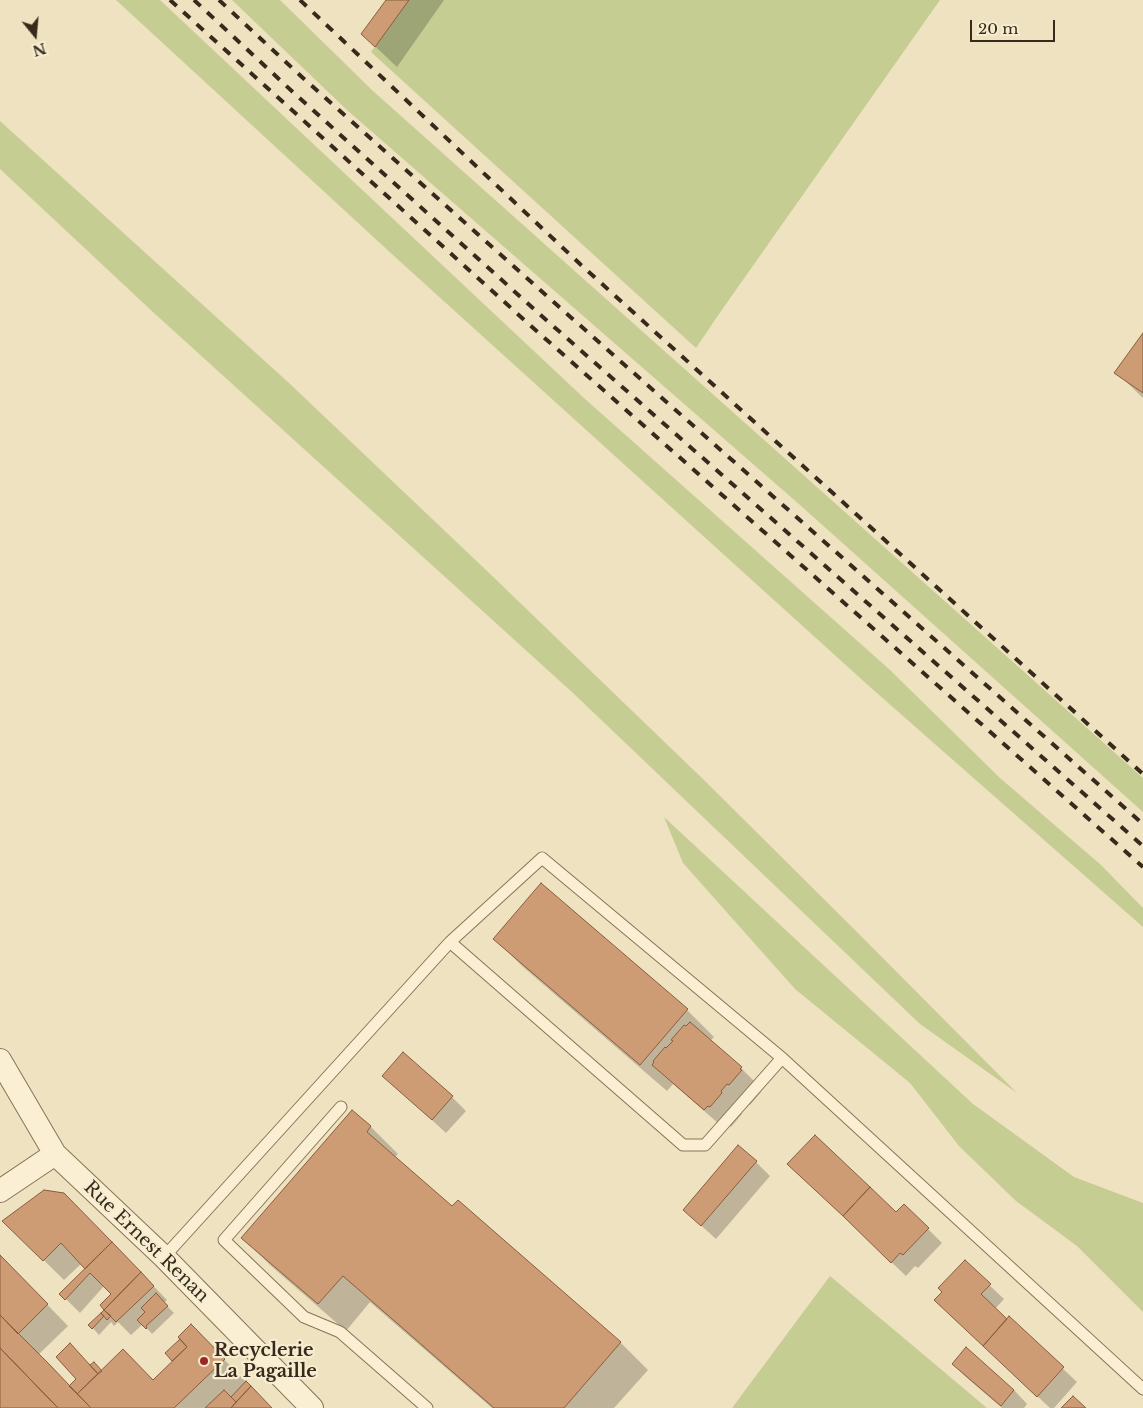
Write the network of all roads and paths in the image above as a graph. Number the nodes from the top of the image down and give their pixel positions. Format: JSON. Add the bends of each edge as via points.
{"nodes":[{"id":1,"x":450,"y":942,"type":"junction"},
{"id":2,"x":782,"y":1058,"type":"junction"},
{"id":3,"x":0,"y":1060,"type":"edge"},
{"id":4,"x":340,"y":1107,"type":"dead end"},
{"id":5,"x":55,"y":1154,"type":"junction"},
{"id":6,"x":0,"y":1191,"type":"edge"},
{"id":7,"x":235,"y":1251,"type":"junction"},
{"id":8,"x":164,"y":1257,"type":"junction"},
{"id":9,"x":225,"y":1259,"type":"dead end"},
{"id":10,"x":1143,"y":1389,"type":"edge"},
{"id":11,"x":312,"y":1408,"type":"edge"},
{"id":12,"x":427,"y":1408,"type":"edge"}],
"edges":[{"from":1,"to":2,"type":"lane","via":[[542,858]]},
{"from":1,"to":2,"type":"lane","via":[[683,1145],[705,1145]]},
{"from":1,"to":8,"type":"lane"},
{"from":2,"to":10,"type":"lane"},
{"from":3,"to":5,"type":"street","name":"Rue Ernest Renan"},
{"from":4,"to":7,"type":"lane","via":[[224,1240]]},
{"from":5,"to":6,"type":"street"},
{"from":5,"to":8,"type":"street","name":"Rue Ernest Renan"},
{"from":7,"to":9,"type":"lane"},
{"from":7,"to":12,"type":"lane","via":[[304,1317],[340,1332]]},
{"from":8,"to":11,"type":"street","name":"Rue Ernest Renan"}]}
